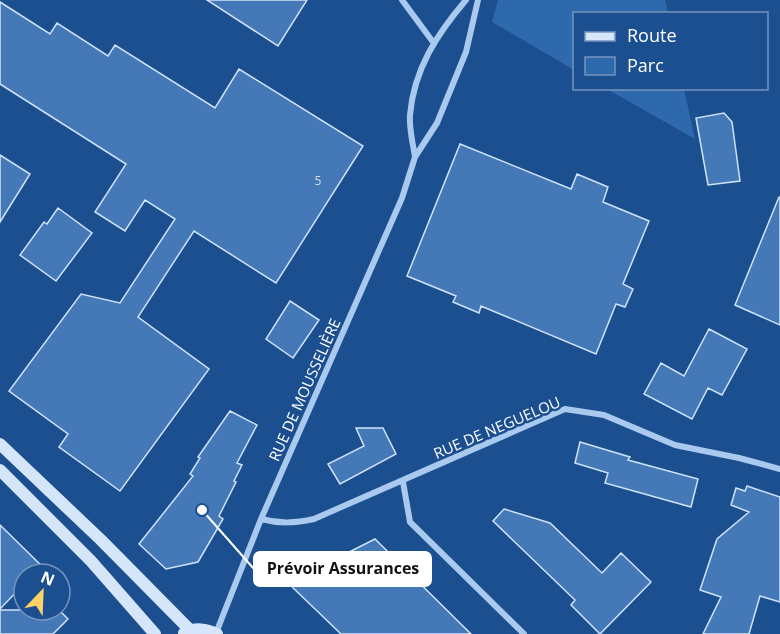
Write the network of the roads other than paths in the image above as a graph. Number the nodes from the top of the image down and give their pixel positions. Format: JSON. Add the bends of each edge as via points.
{"nodes":[{"id":1,"x":402,"y":0,"type":"edge"},
{"id":2,"x":466,"y":0,"type":"edge"},
{"id":3,"x":478,"y":0,"type":"edge"},
{"id":4,"x":433,"y":42,"type":"junction"},
{"id":5,"x":415,"y":157,"type":"junction"},
{"id":6,"x":0,"y":444,"type":"edge"},
{"id":7,"x":780,"y":469,"type":"edge"},
{"id":8,"x":0,"y":470,"type":"edge"},
{"id":9,"x":403,"y":482,"type":"junction"},
{"id":10,"x":261,"y":519,"type":"junction"},
{"id":11,"x":187,"y":632,"type":"edge"},
{"id":12,"x":155,"y":634,"type":"edge"},
{"id":13,"x":217,"y":634,"type":"edge"},
{"id":14,"x":524,"y":634,"type":"edge"}],
"edges":[{"from":1,"to":4,"type":"street"},
{"from":2,"to":4,"type":"street","name":"RUE DE MOUSSELIÈRE"},
{"from":3,"to":5,"type":"street","name":"RUE DE MOUSSELIÈRE","via":[[462,62],[437,123]]},
{"from":4,"to":5,"type":"street","name":"RUE DE MOUSSELIÈRE","via":[[423,63],[410,117]]},
{"from":5,"to":10,"type":"street","name":"RUE DE MOUSSELIÈRE","via":[[402,198]]},
{"from":6,"to":11,"type":"main road","via":[[101,540]]},
{"from":7,"to":9,"type":"street","name":"RUE DE NEGUELOU","via":[[675,445],[604,415],[565,409]]},
{"from":8,"to":12,"type":"main road","via":[[91,561]]},
{"from":9,"to":10,"type":"street","name":"RUE DE NEGUELOU","via":[[314,519],[294,524]]},
{"from":9,"to":14,"type":"street","via":[[410,522]]},
{"from":10,"to":13,"type":"street","name":"RUE DE MOUSSELIÈRE"},
{"from":11,"to":13,"type":"main road","via":[[204,629]]}]}
